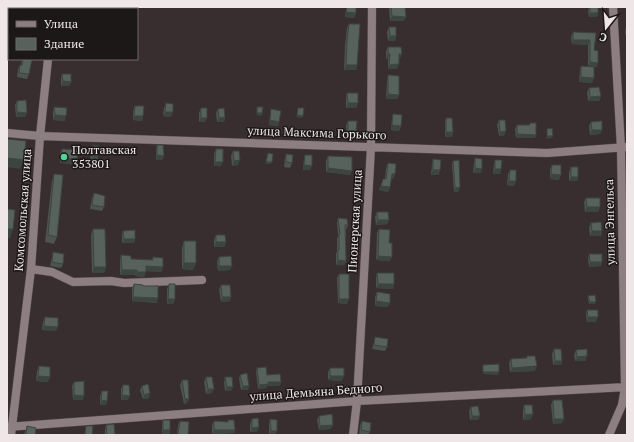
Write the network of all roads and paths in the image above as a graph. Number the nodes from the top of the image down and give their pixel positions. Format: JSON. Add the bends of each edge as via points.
{"nodes":[{"id":1,"x":372,"y":7,"type":"edge"},
{"id":2,"x":614,"y":7,"type":"edge"},
{"id":3,"x":48,"y":60,"type":"edge"},
{"id":4,"x":7,"y":133,"type":"edge"},
{"id":5,"x":40,"y":136,"type":"junction"},
{"id":6,"x":371,"y":147,"type":"junction"},
{"id":7,"x":624,"y":148,"type":"edge"},
{"id":8,"x":31,"y":269,"type":"junction"},
{"id":9,"x":202,"y":280,"type":"dead end"},
{"id":10,"x":626,"y":387,"type":"edge"},
{"id":11,"x":357,"y":401,"type":"junction"},
{"id":12,"x":10,"y":429,"type":"edge"},
{"id":13,"x":353,"y":435,"type":"edge"},
{"id":14,"x":610,"y":435,"type":"edge"}],
"edges":[{"from":1,"to":6,"type":"street","name":"Пионерская улица"},
{"from":2,"to":7,"type":"street","name":"улица Энгельса"},
{"from":3,"to":5,"type":"street","name":"Комсомольская улица"},
{"from":4,"to":5,"type":"street","name":"улица Максима Горького"},
{"from":5,"to":6,"type":"street","name":"улица Максима Горького"},
{"from":5,"to":8,"type":"street","name":"Комсомольская улица"},
{"from":6,"to":7,"type":"street","name":"улица Максима Горького","via":[[547,153]]},
{"from":6,"to":11,"type":"street","name":"Пионерская улица"},
{"from":7,"to":10,"type":"street","name":"улица Энгельса"},
{"from":8,"to":9,"type":"street","via":[[52,272],[73,282]]},
{"from":8,"to":12,"type":"street","name":"Комсомольская улица"},
{"from":10,"to":11,"type":"street","name":"улица Демьяна Бедного"},
{"from":10,"to":14,"type":"street","name":"улица Энгельса"},
{"from":11,"to":12,"type":"street","name":"улица Демьяна Бедного"},
{"from":11,"to":13,"type":"street","name":"Пионерская улица"}]}
